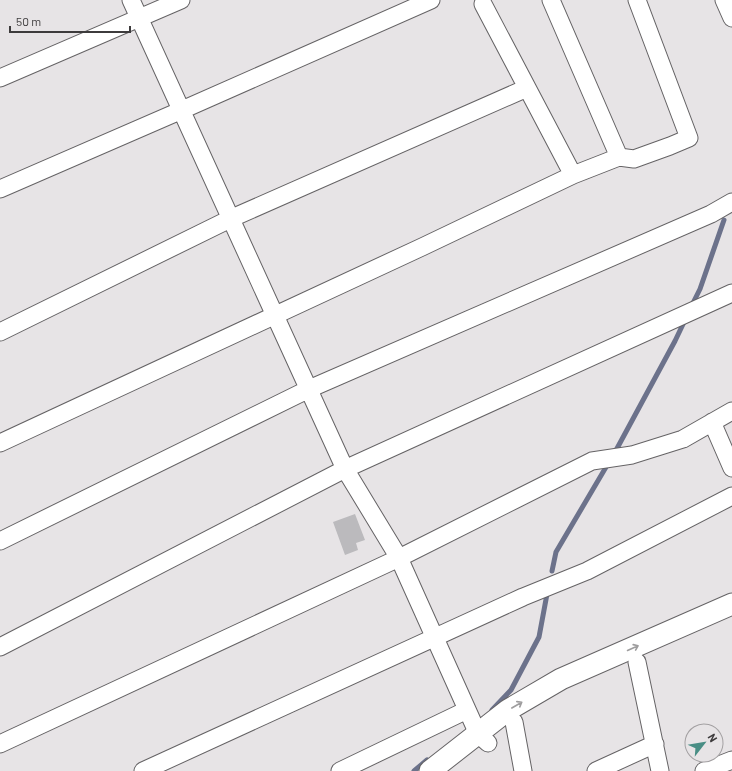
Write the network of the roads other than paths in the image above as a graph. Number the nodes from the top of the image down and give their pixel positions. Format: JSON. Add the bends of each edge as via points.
{"nodes":[{"id":1,"x":131,"y":0,"type":"edge"},
{"id":2,"x":181,"y":0,"type":"edge"},
{"id":3,"x":431,"y":0,"type":"edge"},
{"id":4,"x":551,"y":0,"type":"edge"},
{"id":5,"x":637,"y":0,"type":"edge"},
{"id":6,"x":724,"y":0,"type":"edge"},
{"id":7,"x":486,"y":1,"type":"edge"},
{"id":8,"x":140,"y":18,"type":"junction"},
{"id":9,"x":732,"y":18,"type":"edge"},
{"id":10,"x":0,"y":78,"type":"edge"},
{"id":11,"x":527,"y":88,"type":"junction"},
{"id":12,"x":182,"y":110,"type":"junction"},
{"id":13,"x":619,"y":157,"type":"junction"},
{"id":14,"x":573,"y":175,"type":"junction"},
{"id":15,"x":0,"y":189,"type":"edge"},
{"id":16,"x":732,"y":202,"type":"edge"},
{"id":17,"x":232,"y":218,"type":"junction"},
{"id":18,"x":732,"y":293,"type":"edge"},
{"id":19,"x":276,"y":315,"type":"junction"},
{"id":20,"x":0,"y":332,"type":"edge"},
{"id":21,"x":309,"y":389,"type":"junction"},
{"id":22,"x":732,"y":410,"type":"edge"},
{"id":23,"x":712,"y":422,"type":"junction"},
{"id":24,"x":0,"y":443,"type":"edge"},
{"id":25,"x":732,"y":468,"type":"edge"},
{"id":26,"x":346,"y":469,"type":"junction"},
{"id":27,"x":732,"y":496,"type":"edge"},
{"id":28,"x":0,"y":541,"type":"edge"},
{"id":29,"x":399,"y":558,"type":"junction"},
{"id":30,"x":732,"y":604,"type":"edge"},
{"id":31,"x":732,"y":619,"type":"edge"},
{"id":32,"x":435,"y":636,"type":"junction"},
{"id":33,"x":0,"y":647,"type":"edge"},
{"id":34,"x":637,"y":662,"type":"junction"},
{"id":35,"x":467,"y":710,"type":"junction"},
{"id":36,"x":514,"y":722,"type":"junction"},
{"id":37,"x":483,"y":739,"type":"junction"},
{"id":38,"x":0,"y":744,"type":"edge"},
{"id":39,"x":655,"y":744,"type":"junction"},
{"id":40,"x":732,"y":760,"type":"edge"},
{"id":41,"x":143,"y":771,"type":"edge"},
{"id":42,"x":340,"y":771,"type":"edge"},
{"id":43,"x":430,"y":771,"type":"edge"},
{"id":44,"x":452,"y":771,"type":"edge"},
{"id":45,"x":523,"y":771,"type":"edge"},
{"id":46,"x":596,"y":771,"type":"edge"},
{"id":47,"x":660,"y":771,"type":"edge"},
{"id":48,"x":704,"y":771,"type":"edge"}],
"edges":[{"from":1,"to":8,"type":"street"},
{"from":2,"to":8,"type":"street"},
{"from":3,"to":12,"type":"street"},
{"from":4,"to":13,"type":"street"},
{"from":5,"to":13,"type":"street","via":[[689,138],[634,159]]},
{"from":6,"to":9,"type":"street"},
{"from":7,"to":11,"type":"street"},
{"from":8,"to":10,"type":"street"},
{"from":8,"to":12,"type":"street"},
{"from":11,"to":14,"type":"street"},
{"from":11,"to":17,"type":"street"},
{"from":12,"to":15,"type":"street"},
{"from":12,"to":17,"type":"street"},
{"from":13,"to":14,"type":"street"},
{"from":14,"to":19,"type":"street"},
{"from":16,"to":21,"type":"street","via":[[711,214]]},
{"from":17,"to":19,"type":"street"},
{"from":17,"to":20,"type":"street"},
{"from":18,"to":26,"type":"street"},
{"from":19,"to":21,"type":"street"},
{"from":19,"to":24,"type":"street"},
{"from":21,"to":26,"type":"street"},
{"from":21,"to":28,"type":"street"},
{"from":22,"to":23,"type":"street"},
{"from":23,"to":25,"type":"street"},
{"from":23,"to":29,"type":"street","via":[[683,439],[632,456],[592,461]]},
{"from":26,"to":29,"type":"street"},
{"from":26,"to":33,"type":"street"},
{"from":27,"to":32,"type":"street","via":[[587,571]]},
{"from":29,"to":32,"type":"street"},
{"from":29,"to":38,"type":"street"},
{"from":37,"to":30,"type":"street","one_way":true,"via":[[508,710],[561,679]]},
{"from":31,"to":34,"type":"street"},
{"from":32,"to":35,"type":"street"},
{"from":32,"to":41,"type":"street"},
{"from":34,"to":36,"type":"street","via":[[567,691]]},
{"from":34,"to":39,"type":"street"},
{"from":35,"to":37,"type":"street"},
{"from":35,"to":42,"type":"street"},
{"from":36,"to":37,"type":"street"},
{"from":36,"to":45,"type":"street"},
{"from":37,"to":43,"type":"street"},
{"from":37,"to":44,"type":"street"},
{"from":39,"to":46,"type":"street"},
{"from":39,"to":47,"type":"street"},
{"from":40,"to":48,"type":"street"}]}
